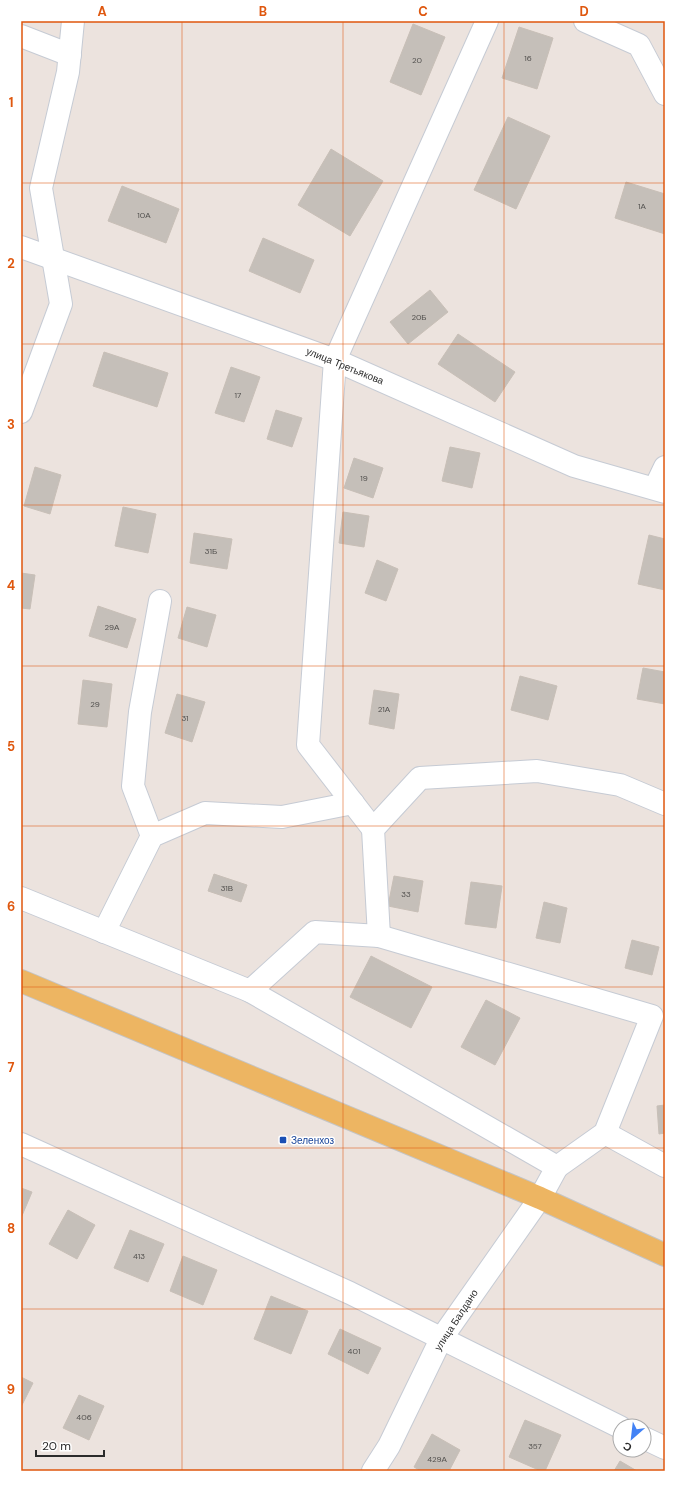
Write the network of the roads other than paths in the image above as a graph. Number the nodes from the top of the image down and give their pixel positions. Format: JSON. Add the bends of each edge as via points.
{"nodes":[{"id":1,"x":73,"y":21,"type":"edge"},
{"id":2,"x":487,"y":21,"type":"edge"},
{"id":3,"x":585,"y":21,"type":"edge"},
{"id":4,"x":21,"y":36,"type":"edge"},
{"id":5,"x":70,"y":55,"type":"junction"},
{"id":6,"x":665,"y":94,"type":"edge"},
{"id":7,"x":21,"y":247,"type":"edge"},
{"id":8,"x":54,"y":258,"type":"junction"},
{"id":9,"x":335,"y":360,"type":"junction"},
{"id":10,"x":21,"y":412,"type":"edge"},
{"id":11,"x":665,"y":467,"type":"edge"},
{"id":12,"x":660,"y":490,"type":"edge"},
{"id":13,"x":160,"y":602,"type":"dead end"},
{"id":14,"x":353,"y":803,"type":"junction"},
{"id":15,"x":665,"y":804,"type":"edge"},
{"id":16,"x":373,"y":829,"type":"junction"},
{"id":17,"x":152,"y":836,"type":"junction"},
{"id":18,"x":21,"y":898,"type":"edge"},
{"id":19,"x":104,"y":932,"type":"junction"},
{"id":20,"x":379,"y":936,"type":"junction"},
{"id":21,"x":21,"y":981,"type":"edge"},
{"id":22,"x":250,"y":991,"type":"junction"},
{"id":23,"x":659,"y":1018,"type":"edge"},
{"id":24,"x":605,"y":1133,"type":"junction"},
{"id":25,"x":21,"y":1144,"type":"edge"},
{"id":26,"x":665,"y":1166,"type":"edge"},
{"id":27,"x":557,"y":1167,"type":"junction"},
{"id":28,"x":540,"y":1198,"type":"junction"},
{"id":29,"x":665,"y":1255,"type":"edge"},
{"id":30,"x":441,"y":1339,"type":"junction"},
{"id":31,"x":612,"y":1422,"type":"edge"},
{"id":32,"x":652,"y":1442,"type":"edge"},
{"id":33,"x":665,"y":1448,"type":"edge"},
{"id":34,"x":373,"y":1471,"type":"edge"}],
"edges":[{"from":1,"to":5,"type":"street"},
{"from":2,"to":9,"type":"street"},
{"from":3,"to":6,"type":"street","via":[[639,45]]},
{"from":4,"to":5,"type":"street"},
{"from":5,"to":8,"type":"street","via":[[41,188]]},
{"from":7,"to":8,"type":"street","name":"улица Третьякова"},
{"from":8,"to":9,"type":"street","name":"улица Третьякова"},
{"from":8,"to":10,"type":"street","via":[[61,304]]},
{"from":9,"to":12,"type":"street","name":"улица Третьякова","via":[[574,466]]},
{"from":9,"to":14,"type":"street","via":[[308,745]]},
{"from":11,"to":12,"type":"street"},
{"from":13,"to":17,"type":"street","via":[[140,712],[133,786]]},
{"from":14,"to":16,"type":"street"},
{"from":14,"to":17,"type":"street","via":[[282,816],[205,813]]},
{"from":15,"to":16,"type":"street","via":[[620,785],[537,771],[420,778]]},
{"from":16,"to":20,"type":"street"},
{"from":17,"to":19,"type":"street"},
{"from":18,"to":19,"type":"street"},
{"from":19,"to":22,"type":"street"},
{"from":20,"to":22,"type":"street","via":[[315,932]]},
{"from":20,"to":23,"type":"street"},
{"from":21,"to":28,"type":"main road"},
{"from":22,"to":27,"type":"street"},
{"from":23,"to":24,"type":"street"},
{"from":24,"to":26,"type":"street"},
{"from":24,"to":27,"type":"street"},
{"from":25,"to":30,"type":"street","via":[[350,1292]]},
{"from":27,"to":28,"type":"street","name":"улица Балдано"},
{"from":28,"to":29,"type":"main road"},
{"from":28,"to":30,"type":"street","name":"улица Балдано"},
{"from":30,"to":31,"type":"street"},
{"from":30,"to":34,"type":"street","name":"улица Балдано","via":[[389,1446]]},
{"from":32,"to":33,"type":"street"}]}
